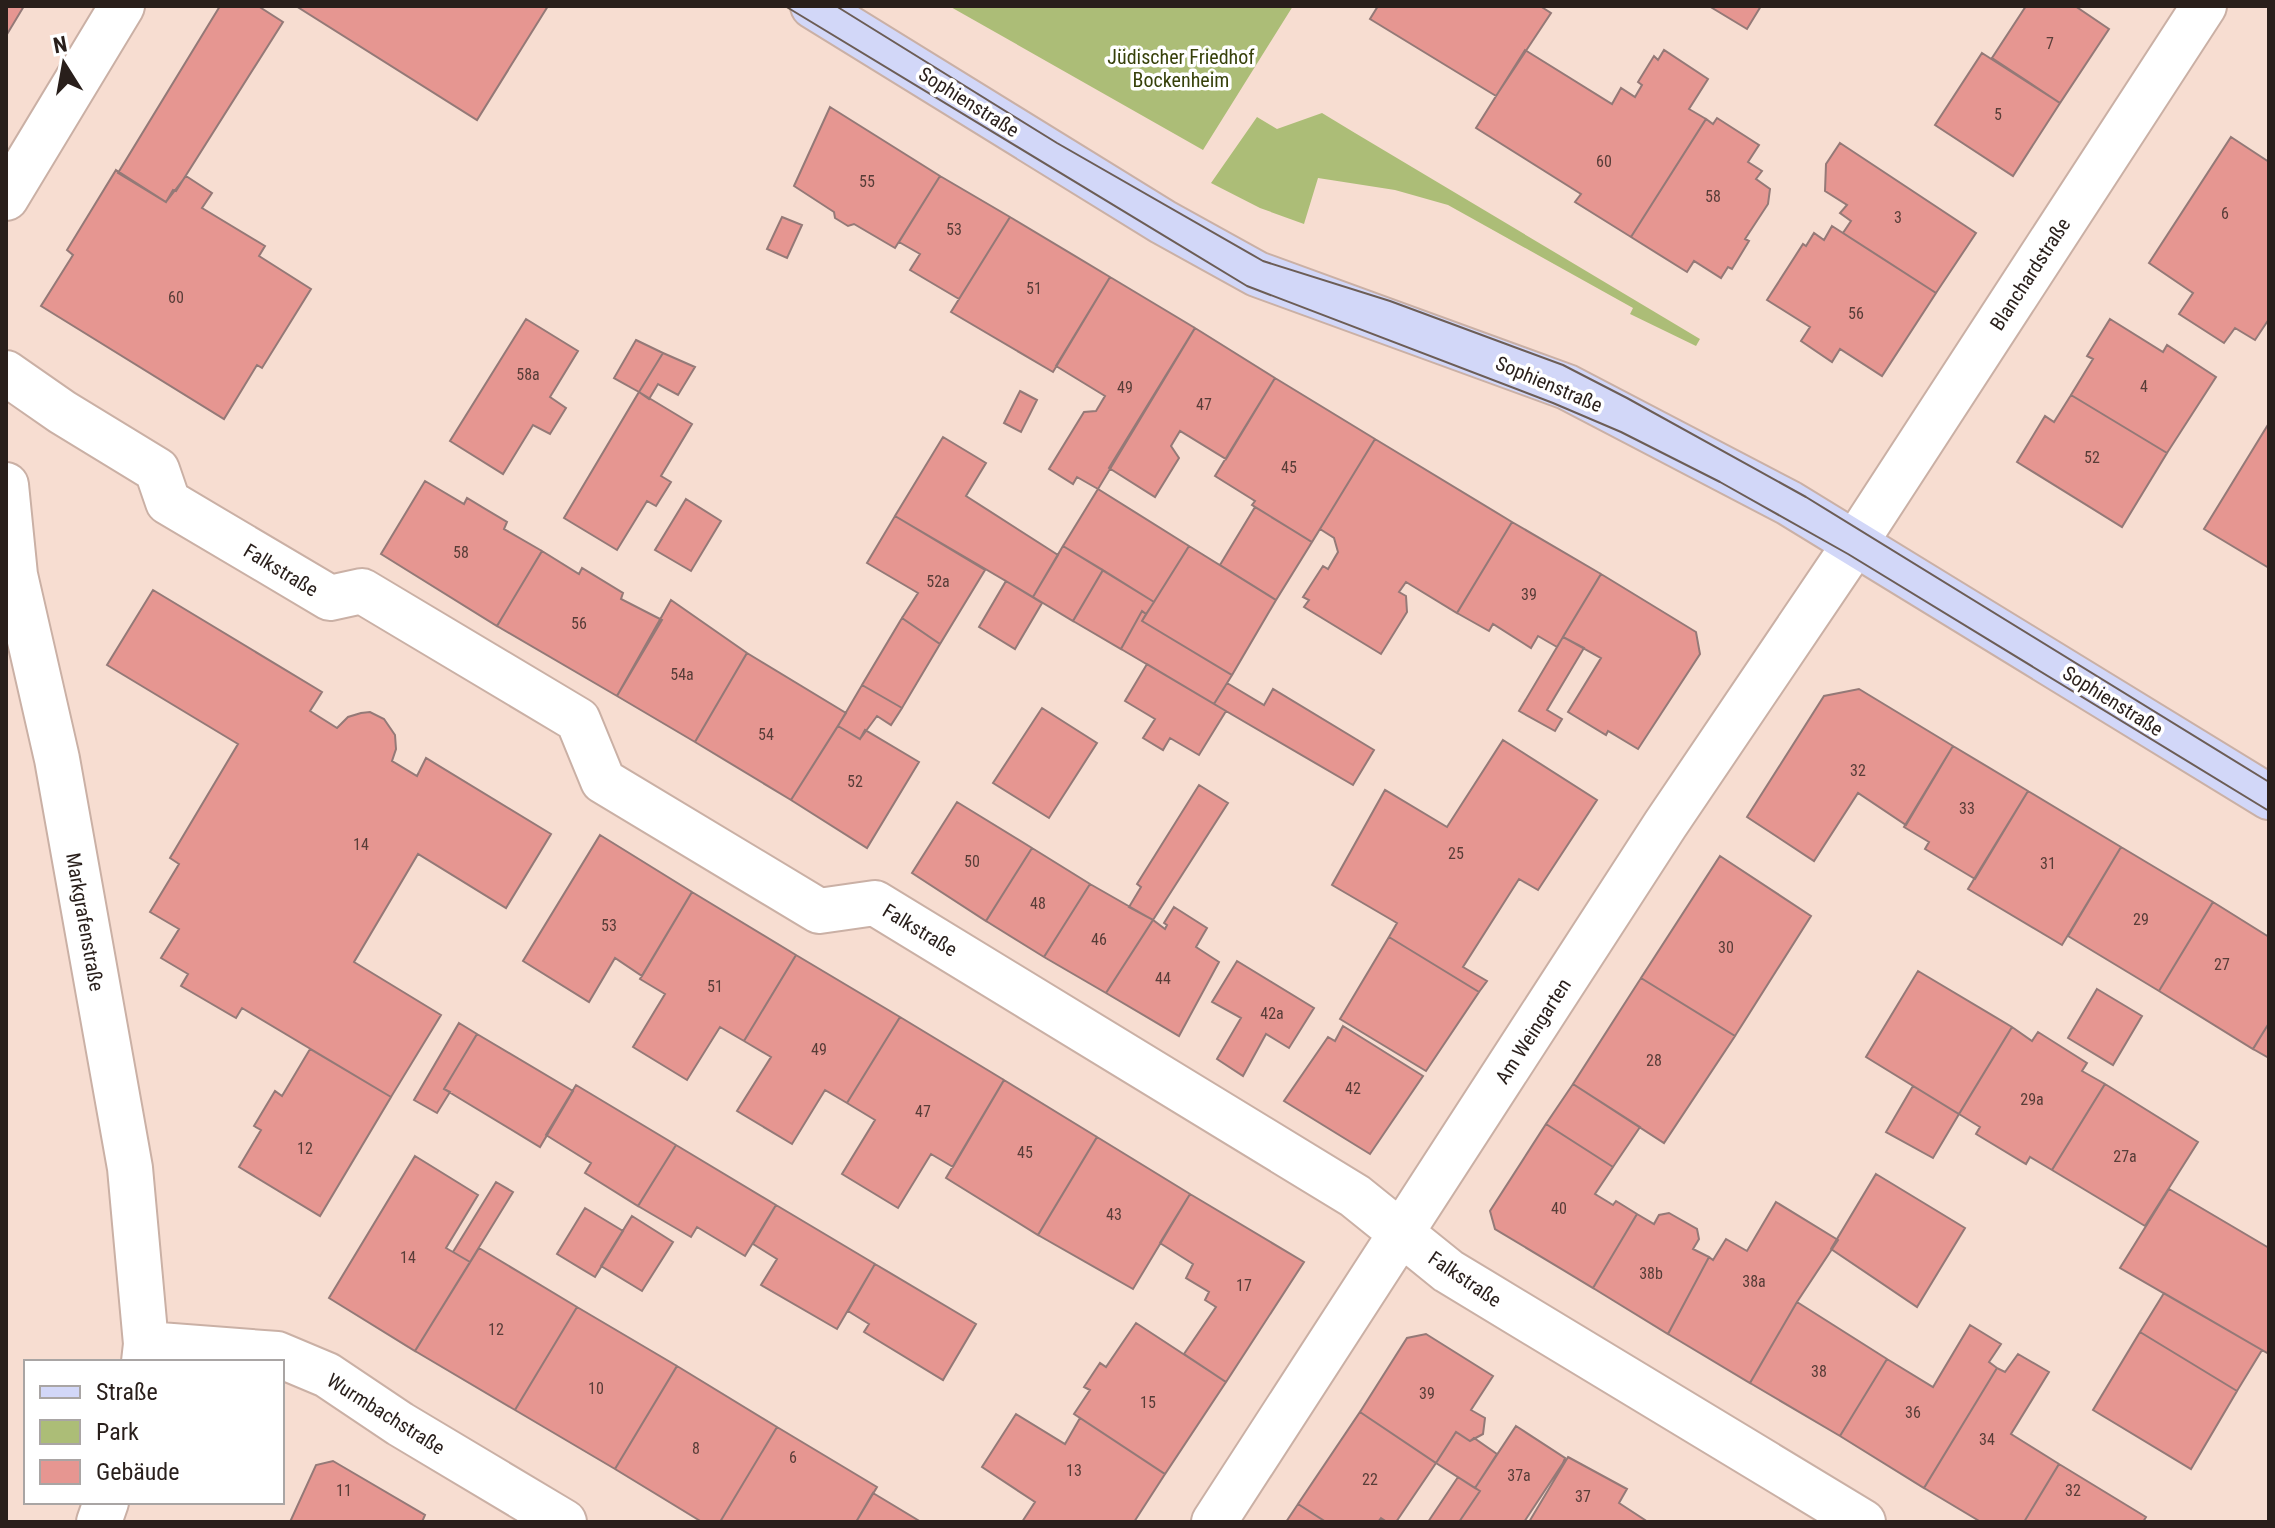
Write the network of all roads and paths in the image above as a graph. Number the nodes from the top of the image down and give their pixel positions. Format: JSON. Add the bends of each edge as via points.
{"nodes":[{"id":1,"x":122,"y":6,"type":"edge"},
{"id":2,"x":813,"y":6,"type":"edge"},
{"id":3,"x":2204,"y":6,"type":"edge"},
{"id":4,"x":6,"y":198,"type":"edge"},
{"id":5,"x":6,"y":373,"type":"edge"},
{"id":6,"x":6,"y":485,"type":"edge"},
{"id":7,"x":1856,"y":542,"type":"junction"},
{"id":8,"x":2269,"y":797,"type":"edge"},
{"id":9,"x":1402,"y":1234,"type":"junction"},
{"id":10,"x":145,"y":1353,"type":"edge"},
{"id":11,"x":564,"y":1522,"type":"edge"},
{"id":12,"x":1214,"y":1522,"type":"edge"},
{"id":13,"x":1863,"y":1522,"type":"edge"}],
"edges":[{"from":1,"to":4,"type":"street"},
{"from":2,"to":7,"type":"street","name":"Sophienstraße","via":[[1163,222],[1257,274],[1567,387]]},
{"from":3,"to":7,"type":"street","name":"Blanchardstraße"},
{"from":5,"to":9,"type":"street","name":"Falkstraße","via":[[157,470],[168,502],[330,598],[362,591],[578,720],[603,781],[819,911],[875,903],[1355,1196]]},
{"from":6,"to":10,"type":"street","name":"Markgrafenstraße","via":[[15,575],[57,759],[130,1168]]},
{"from":7,"to":8,"type":"street","name":"Sophienstraße"},
{"from":7,"to":9,"type":"street","name":"Am Weingarten","via":[[1665,825]]},
{"from":9,"to":12,"type":"street","name":"Am Weingarten"},
{"from":9,"to":13,"type":"street","name":"Falkstraße","via":[[1448,1271]]},
{"from":10,"to":11,"type":"street","name":"Wurmbachstraße","via":[[277,1354],[327,1375]]}]}
